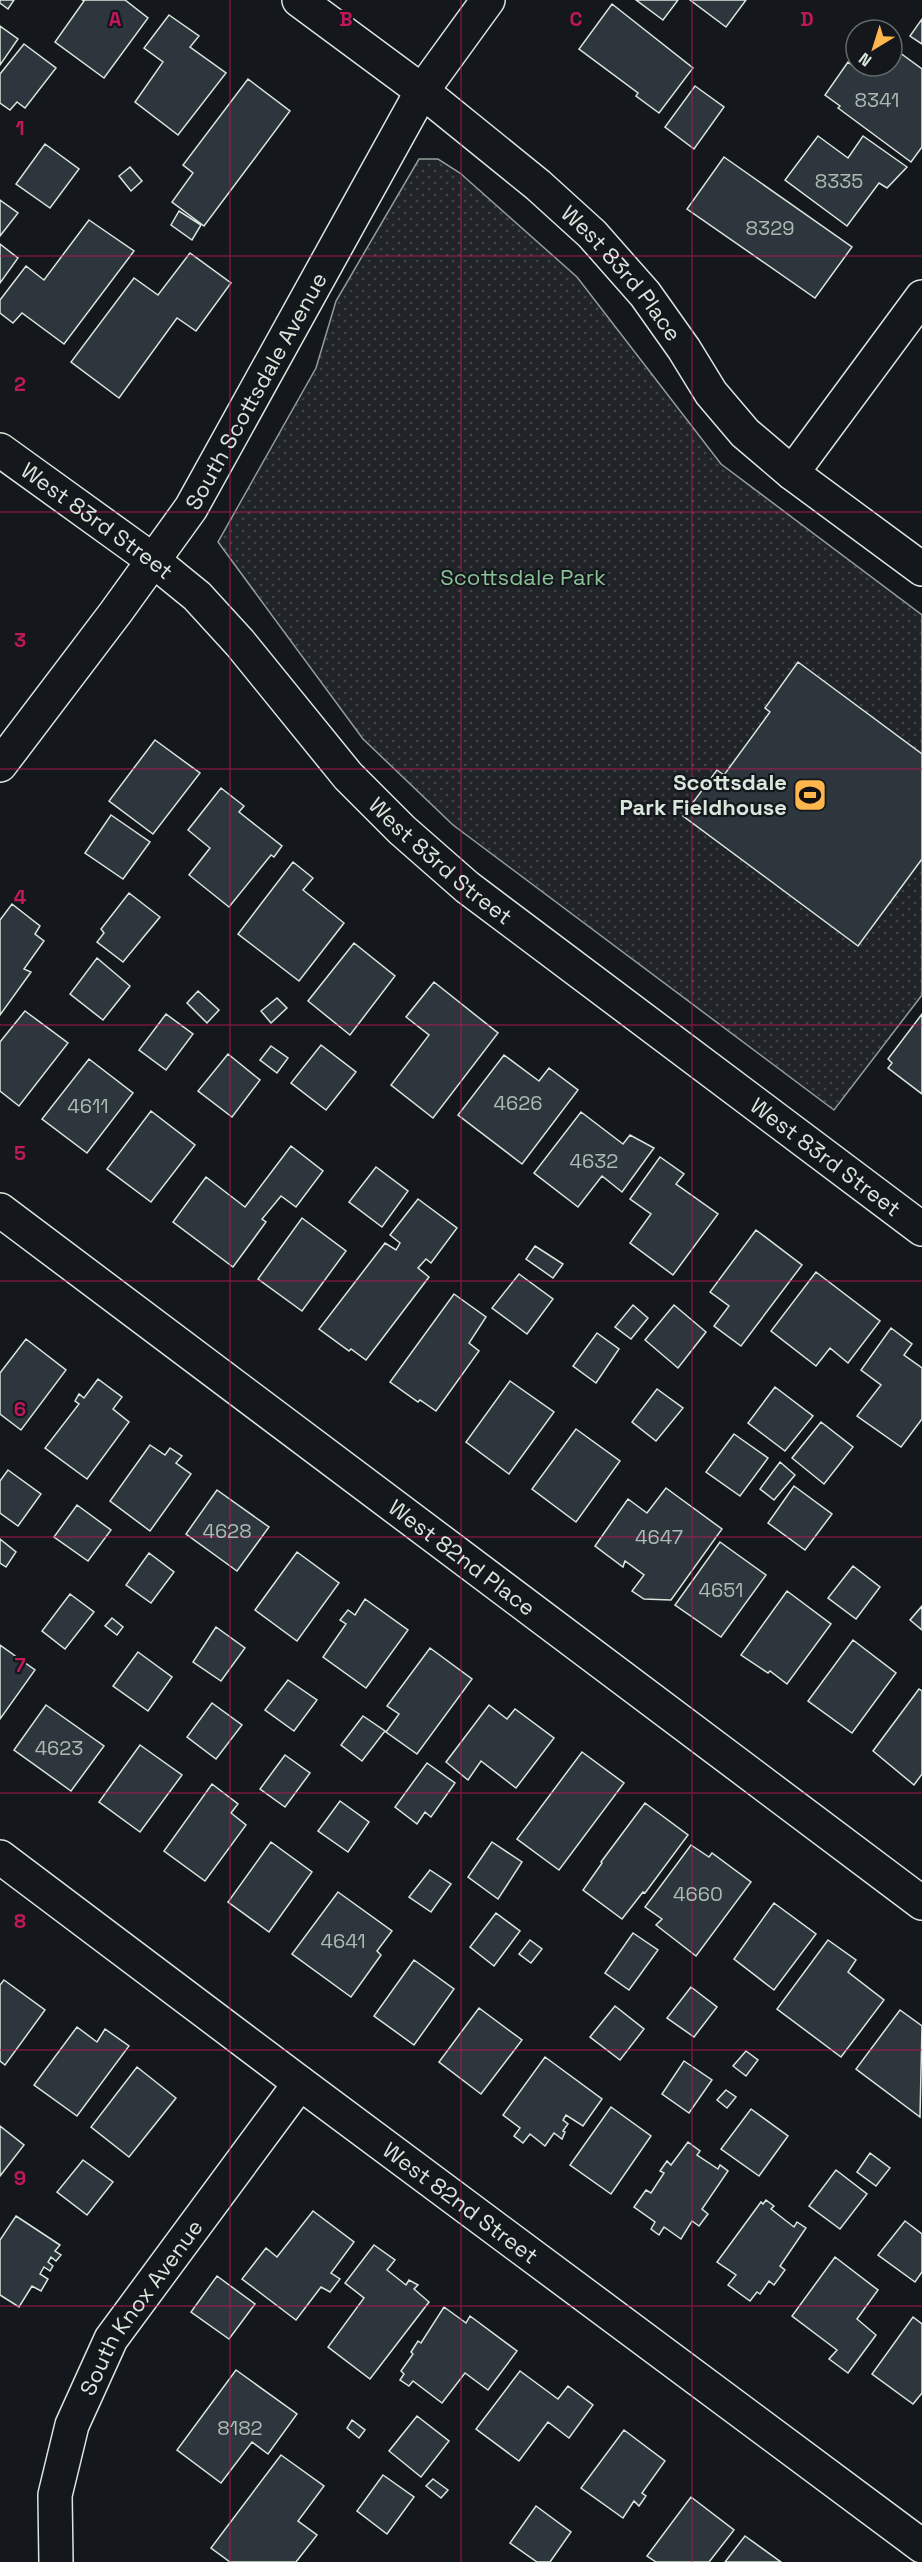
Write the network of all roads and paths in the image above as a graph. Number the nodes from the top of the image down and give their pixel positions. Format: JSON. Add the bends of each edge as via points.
{"nodes":[{"id":1,"x":299,"y":0,"type":"edge"},
{"id":2,"x":488,"y":0,"type":"edge"},
{"id":3,"x":422,"y":91,"type":"junction"},
{"id":4,"x":922,"y":297,"type":"edge"},
{"id":5,"x":0,"y":450,"type":"edge"},
{"id":6,"x":792,"y":473,"type":"junction"},
{"id":7,"x":154,"y":561,"type":"junction"},
{"id":8,"x":922,"y":569,"type":"edge"},
{"id":9,"x":0,"y":765,"type":"edge"},
{"id":10,"x":0,"y":1210,"type":"edge"},
{"id":11,"x":922,"y":1229,"type":"edge"},
{"id":12,"x":0,"y":1857,"type":"edge"},
{"id":13,"x":922,"y":1903,"type":"edge"},
{"id":14,"x":300,"y":2084,"type":"junction"},
{"id":15,"x":922,"y":2546,"type":"edge"},
{"id":16,"x":56,"y":2562,"type":"edge"}],
"edges":[{"from":1,"to":3,"type":"street","name":"West 83rd Place"},
{"from":2,"to":3,"type":"street","name":"South Scottsdale Avenue"},
{"from":3,"to":6,"type":"street","name":"West 83rd Place","via":[[592,234],[645,294],[711,393],[745,433]]},
{"from":3,"to":7,"type":"street","name":"South Scottsdale Avenue","via":[[191,508]]},
{"from":4,"to":6,"type":"street"},
{"from":5,"to":7,"type":"street","name":"West 83rd Street"},
{"from":6,"to":8,"type":"street","name":"West 83rd Place"},
{"from":7,"to":9,"type":"street","name":"South Scottsdale Avenue"},
{"from":7,"to":11,"type":"street","name":"West 83rd Street","via":[[197,596],[240,643],[348,776],[467,887]]},
{"from":10,"to":13,"type":"street","name":"West 82nd Place"},
{"from":12,"to":14,"type":"street","name":"West 82nd Street"},
{"from":14,"to":15,"type":"street","name":"West 82nd Street"},
{"from":14,"to":16,"type":"street","name":"South Knox Avenue","via":[[111,2339],[72,2425],[56,2495]]}]}
